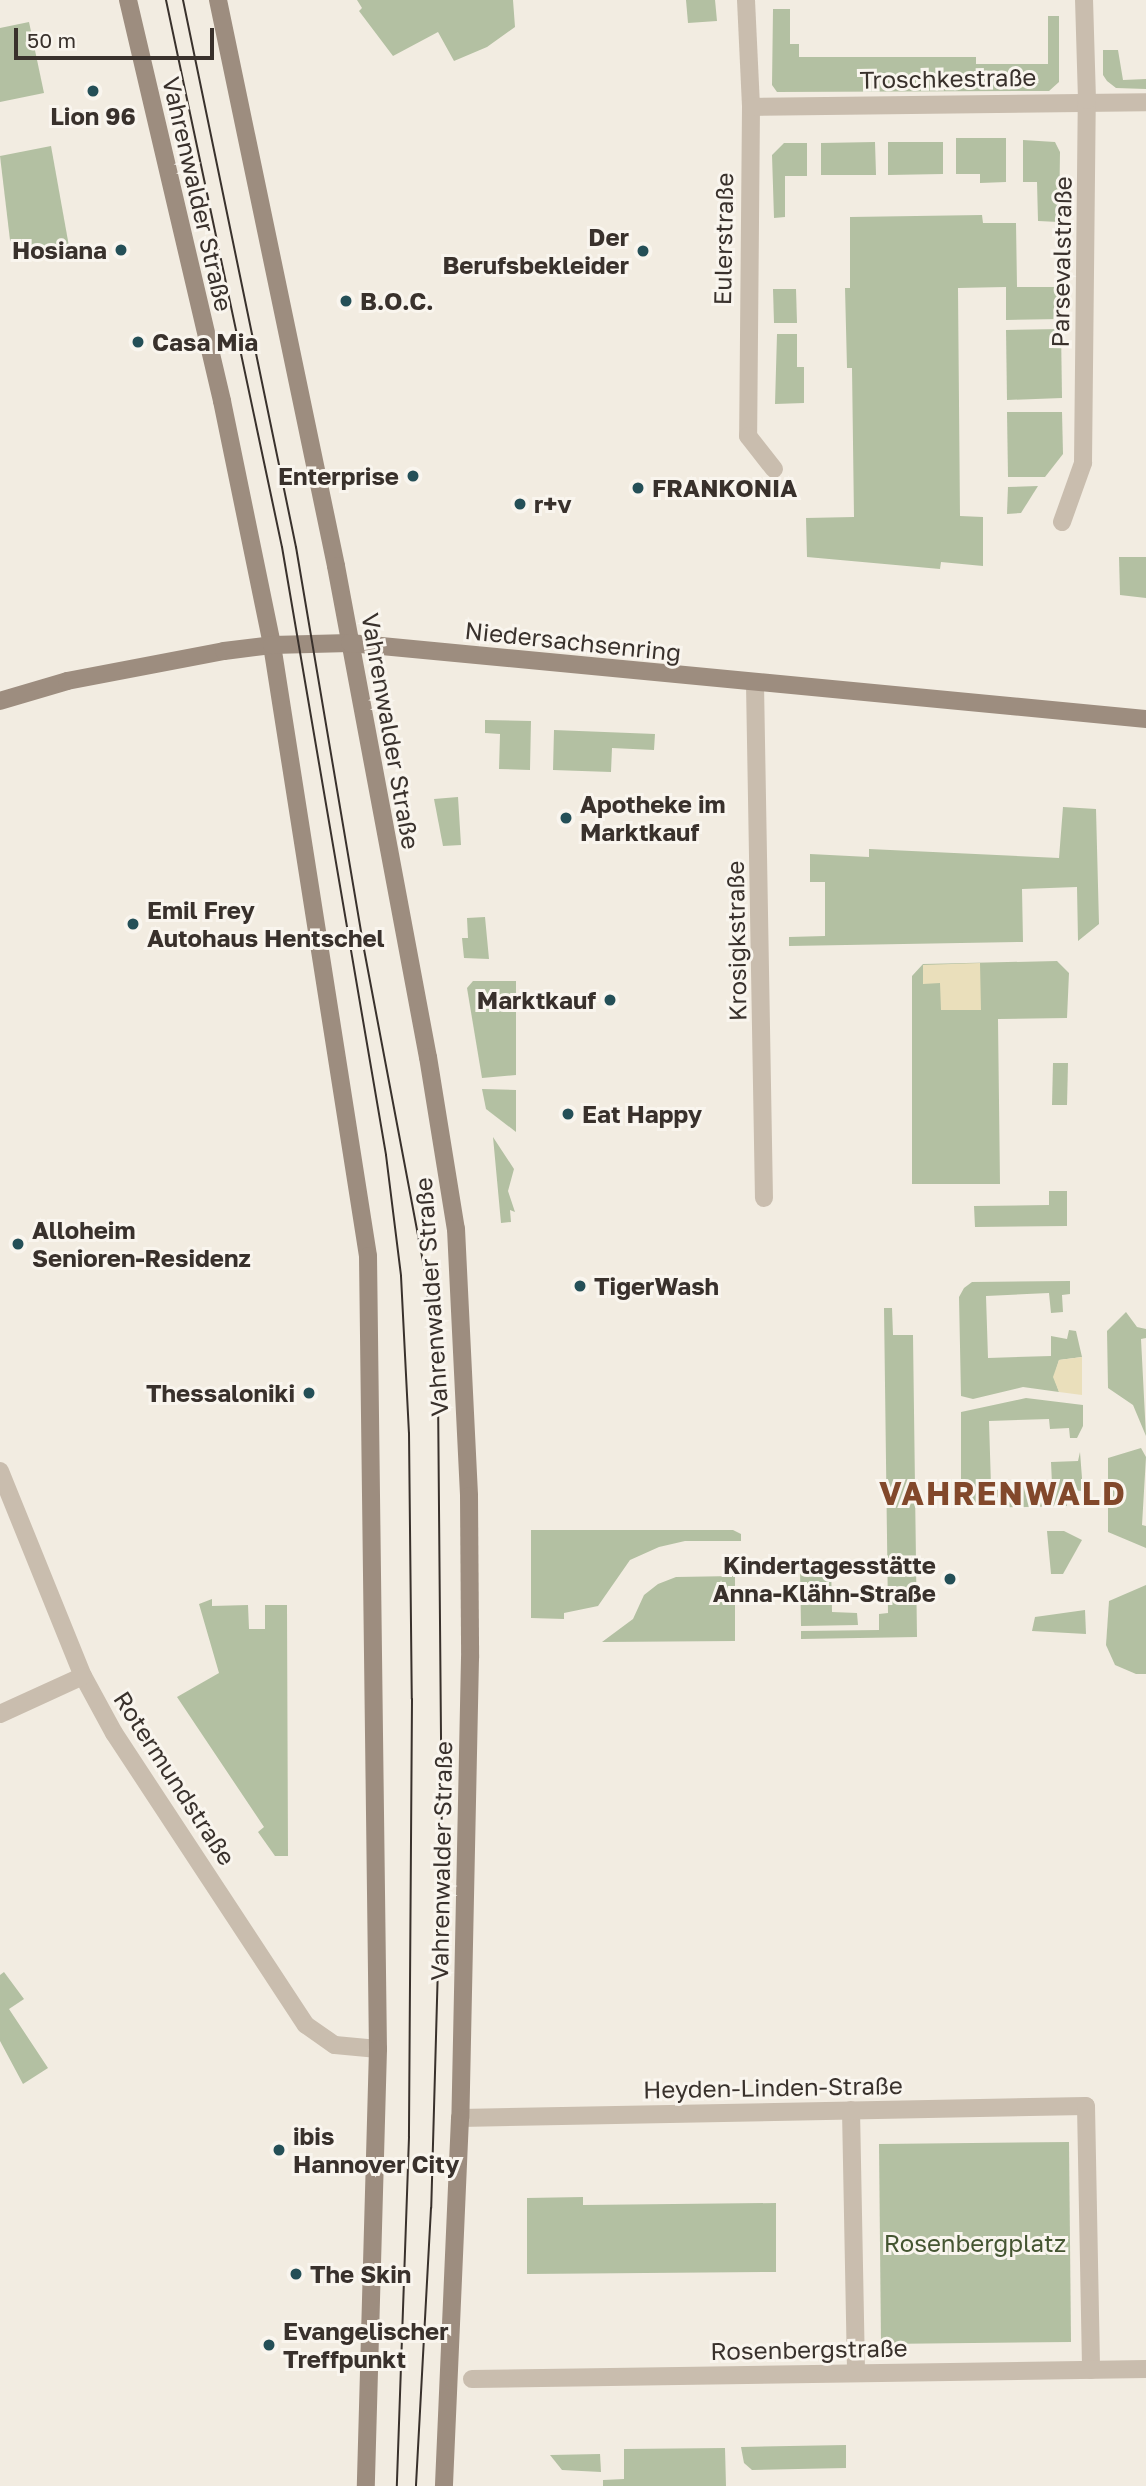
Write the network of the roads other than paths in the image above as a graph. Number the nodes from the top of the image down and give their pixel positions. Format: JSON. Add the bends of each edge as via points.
{"nodes":[{"id":1,"x":128,"y":0,"type":"edge"},
{"id":2,"x":218,"y":0,"type":"edge"},
{"id":3,"x":746,"y":0,"type":"edge"},
{"id":4,"x":1084,"y":0,"type":"edge"},
{"id":5,"x":1087,"y":100,"type":"junction"},
{"id":6,"x":1146,"y":102,"type":"edge"},
{"id":7,"x":751,"y":107,"type":"junction"},
{"id":8,"x":774,"y":469,"type":"dead end"},
{"id":9,"x":1062,"y":522,"type":"dead end"},
{"id":10,"x":350,"y":643,"type":"junction"},
{"id":11,"x":272,"y":645,"type":"junction"},
{"id":12,"x":755,"y":684,"type":"junction"},
{"id":13,"x":0,"y":701,"type":"edge"},
{"id":14,"x":1146,"y":719,"type":"edge"},
{"id":15,"x":764,"y":1198,"type":"dead end"},
{"id":16,"x":0,"y":1471,"type":"edge"},
{"id":17,"x":83,"y":1676,"type":"junction"},
{"id":18,"x":0,"y":1714,"type":"edge"},
{"id":19,"x":378,"y":2049,"type":"junction"},
{"id":20,"x":851,"y":2110,"type":"junction"},
{"id":21,"x":460,"y":2118,"type":"junction"},
{"id":22,"x":1146,"y":2369,"type":"edge"},
{"id":23,"x":1091,"y":2370,"type":"junction"},
{"id":24,"x":856,"y":2373,"type":"junction"},
{"id":25,"x":472,"y":2379,"type":"dead end"},
{"id":26,"x":366,"y":2486,"type":"edge"},
{"id":27,"x":444,"y":2486,"type":"edge"}],
"edges":[{"from":1,"to":11,"type":"main road","name":"Vahrenwalder Straße","via":[[222,401]]},
{"from":2,"to":10,"type":"main road","name":"Vahrenwalder Straße"},
{"from":3,"to":7,"type":"street","name":"Eulerstraße"},
{"from":4,"to":5,"type":"street","name":"Parsevalstraße"},
{"from":5,"to":6,"type":"street","name":"Troschkestraße"},
{"from":5,"to":7,"type":"street","name":"Troschkestraße"},
{"from":5,"to":9,"type":"street","name":"Parsevalstraße","via":[[1083,463]]},
{"from":7,"to":8,"type":"street","name":"Eulerstraße","via":[[748,436]]},
{"from":10,"to":11,"type":"main road","name":"Niedersachsenring"},
{"from":10,"to":12,"type":"main road","name":"Niedersachsenring"},
{"from":10,"to":21,"type":"main road","name":"Vahrenwalder Straße","via":[[456,1229],[471,1633]]},
{"from":11,"to":13,"type":"main road","name":"Niedersachsenring","via":[[67,681]]},
{"from":11,"to":19,"type":"main road","name":"Vahrenwalder Straße","via":[[368,1256]]},
{"from":12,"to":14,"type":"main road","name":"Niedersachsenring"},
{"from":12,"to":15,"type":"street","name":"Krosigkstraße"},
{"from":16,"to":17,"type":"street","name":"Rotermundstraße"},
{"from":17,"to":18,"type":"street"},
{"from":17,"to":19,"type":"street","name":"Rotermundstraße","via":[[114,1733],[306,2025],[335,2045]]},
{"from":19,"to":26,"type":"main road","name":"Vahrenwalder Straße"},
{"from":20,"to":21,"type":"street","name":"Heyden-Linden-Straße"},
{"from":20,"to":23,"type":"street","name":"Heyden-Linden-Straße","via":[[1086,2106]]},
{"from":20,"to":24,"type":"street"},
{"from":21,"to":27,"type":"main road","name":"Vahrenwalder Straße"},
{"from":22,"to":23,"type":"street","name":"Rosenbergstraße"},
{"from":23,"to":24,"type":"street","name":"Rosenbergstraße"},
{"from":24,"to":25,"type":"street","name":"Rosenbergstraße"}]}
